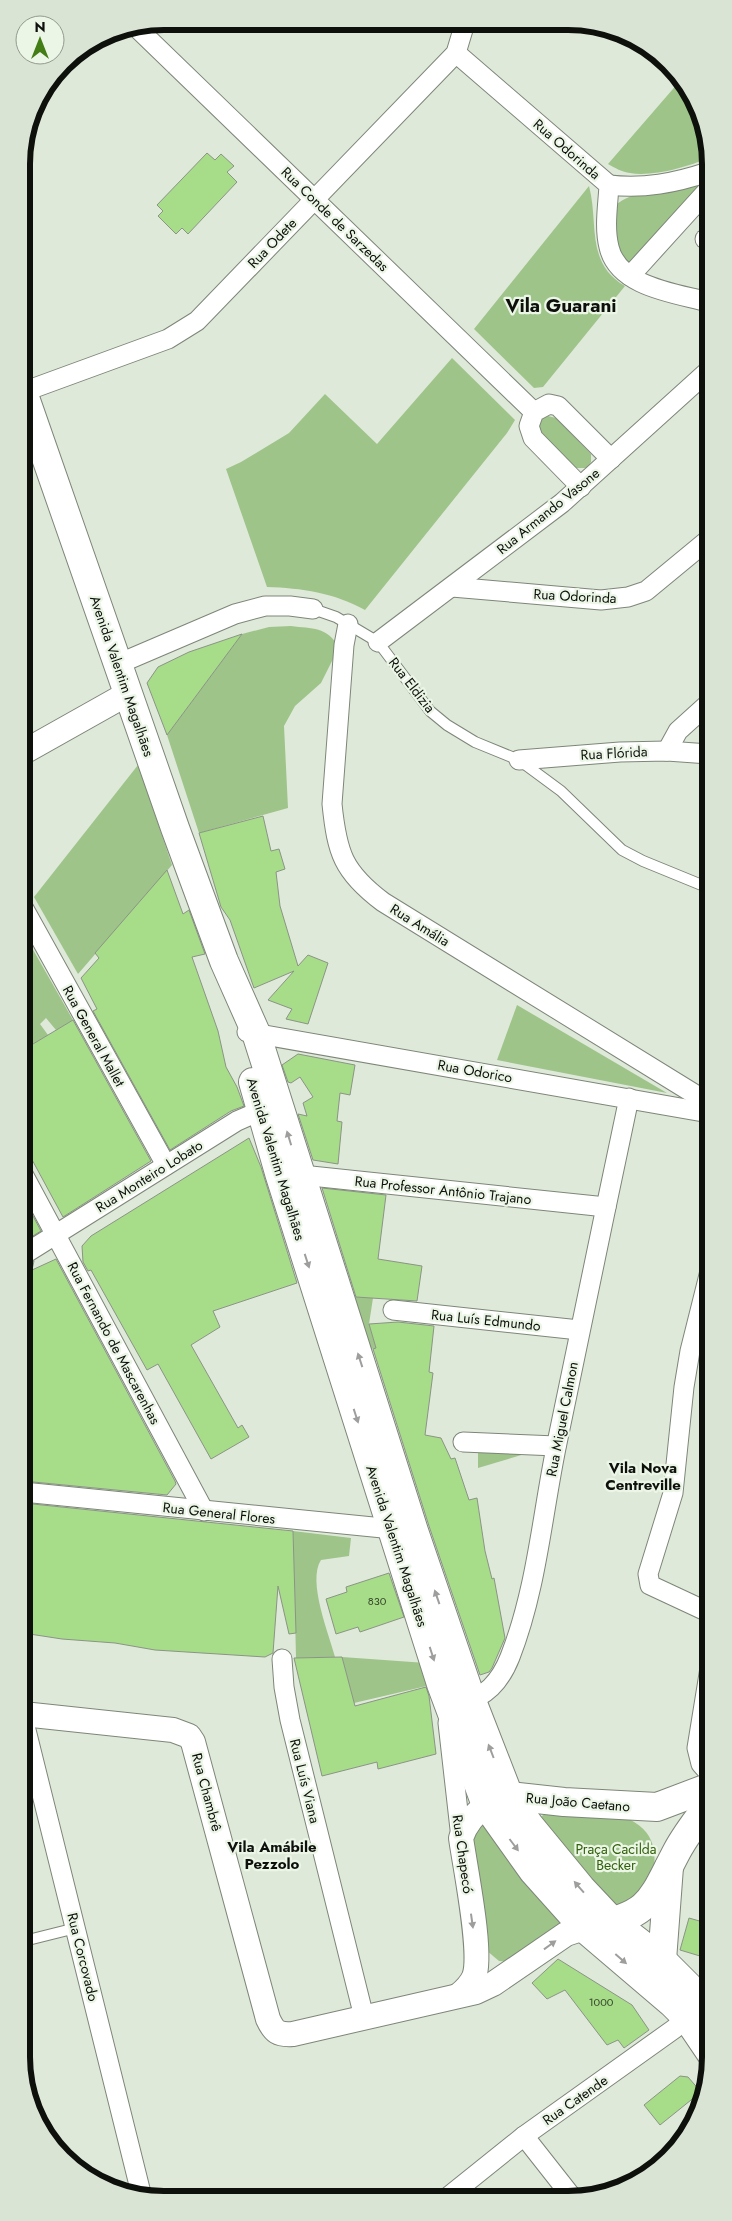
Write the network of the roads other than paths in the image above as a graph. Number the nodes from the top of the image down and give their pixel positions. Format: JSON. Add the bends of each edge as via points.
{"nodes":[{"id":1,"x":463,"y":30,"type":"edge"},
{"id":2,"x":142,"y":32,"type":"edge"},
{"id":3,"x":456,"y":53,"type":"junction"},
{"id":4,"x":702,"y":174,"type":"edge"},
{"id":5,"x":609,"y":185,"type":"junction"},
{"id":6,"x":702,"y":196,"type":"edge"},
{"id":7,"x":315,"y":199,"type":"junction"},
{"id":8,"x":630,"y":276,"type":"junction"},
{"id":9,"x":702,"y":300,"type":"edge"},
{"id":10,"x":702,"y":376,"type":"edge"},
{"id":11,"x":30,"y":400,"type":"edge"},
{"id":12,"x":534,"y":412,"type":"junction"},
{"id":13,"x":30,"y":420,"type":"edge"},
{"id":14,"x":611,"y":459,"type":"junction"},
{"id":15,"x":580,"y":487,"type":"junction"},
{"id":16,"x":702,"y":544,"type":"edge"},
{"id":17,"x":452,"y":587,"type":"junction"},
{"id":18,"x":313,"y":609,"type":"joint"},
{"id":19,"x":348,"y":624,"type":"junction"},
{"id":20,"x":378,"y":642,"type":"junction"},
{"id":21,"x":118,"y":664,"type":"junction"},
{"id":22,"x":127,"y":694,"type":"junction"},
{"id":23,"x":702,"y":709,"type":"edge"},
{"id":24,"x":30,"y":749,"type":"edge"},
{"id":25,"x":667,"y":751,"type":"junction"},
{"id":26,"x":702,"y":754,"type":"edge"},
{"id":27,"x":519,"y":760,"type":"junction"},
{"id":28,"x":702,"y":885,"type":"edge"},
{"id":29,"x":30,"y":921,"type":"edge"},
{"id":30,"x":249,"y":1033,"type":"junction"},
{"id":31,"x":629,"y":1098,"type":"junction"},
{"id":32,"x":702,"y":1099,"type":"edge"},
{"id":33,"x":270,"y":1110,"type":"junction"},
{"id":34,"x":702,"y":1112,"type":"edge"},
{"id":35,"x":166,"y":1165,"type":"junction"},
{"id":36,"x":290,"y":1174,"type":"junction"},
{"id":37,"x":30,"y":1187,"type":"edge"},
{"id":38,"x":606,"y":1207,"type":"junction"},
{"id":39,"x":56,"y":1234,"type":"junction"},
{"id":40,"x":30,"y":1251,"type":"edge"},
{"id":41,"x":702,"y":1305,"type":"edge"},
{"id":42,"x":393,"y":1310,"type":"dead end"},
{"id":43,"x":580,"y":1330,"type":"junction"},
{"id":44,"x":463,"y":1442,"type":"dead end"},
{"id":45,"x":556,"y":1446,"type":"junction"},
{"id":46,"x":30,"y":1493,"type":"edge"},
{"id":47,"x":204,"y":1511,"type":"junction"},
{"id":48,"x":403,"y":1530,"type":"junction"},
{"id":49,"x":702,"y":1609,"type":"edge"},
{"id":50,"x":282,"y":1659,"type":"dead end"},
{"id":51,"x":460,"y":1704,"type":"junction"},
{"id":52,"x":30,"y":1717,"type":"edge"},
{"id":53,"x":702,"y":1717,"type":"edge"},
{"id":54,"x":30,"y":1740,"type":"edge"},
{"id":55,"x":702,"y":1765,"type":"edge"},
{"id":56,"x":702,"y":1790,"type":"edge"},
{"id":57,"x":498,"y":1801,"type":"junction"},
{"id":58,"x":643,"y":1807,"type":"junction"},
{"id":59,"x":702,"y":1814,"type":"edge"},
{"id":60,"x":461,"y":1838,"type":"junction"},
{"id":61,"x":669,"y":1867,"type":"junction"},
{"id":62,"x":613,"y":1922,"type":"junction"},
{"id":63,"x":76,"y":1928,"type":"junction"},
{"id":64,"x":584,"y":1928,"type":"junction"},
{"id":65,"x":30,"y":1940,"type":"edge"},
{"id":66,"x":477,"y":1956,"type":"junction"},
{"id":67,"x":662,"y":1960,"type":"junction"},
{"id":68,"x":519,"y":1968,"type":"junction"},
{"id":69,"x":459,"y":1995,"type":"junction"},
{"id":70,"x":700,"y":2013,"type":"edge"},
{"id":71,"x":364,"y":2017,"type":"junction"},
{"id":72,"x":524,"y":2136,"type":"junction"},
{"id":73,"x":140,"y":2188,"type":"edge"},
{"id":74,"x":455,"y":2191,"type":"edge"},
{"id":75,"x":567,"y":2191,"type":"edge"}],
"edges":[{"from":1,"to":3,"type":"street","name":"Rua Odete"},
{"from":2,"to":7,"type":"street","name":"Rua Conde de Sarzedas"},
{"from":3,"to":5,"type":"street","name":"Rua Odorinda"},
{"from":3,"to":7,"type":"street","name":"Rua Odete"},
{"from":4,"to":5,"type":"street","via":[[648,187]]},
{"from":5,"to":8,"type":"street","name":"Rua Odorinda","via":[[608,247],[619,266]]},
{"from":6,"to":8,"type":"street"},
{"from":7,"to":11,"type":"street","name":"Rua Odete","via":[[197,321],[168,339]]},
{"from":7,"to":12,"type":"street","name":"Rua Conde de Sarzedas"},
{"from":8,"to":9,"type":"street","name":"Rua Odorinda"},
{"from":10,"to":14,"type":"street","name":"Rua Armando Vasone"},
{"from":12,"to":14,"type":"street","via":[[549,404],[558,406]]},
{"from":12,"to":15,"type":"street","via":[[529,426],[533,438]]},
{"from":13,"to":21,"type":"main road","name":"Avenida Valentim Magalhães"},
{"from":14,"to":15,"type":"street","name":"Rua Armando Vasone"},
{"from":15,"to":17,"type":"street","name":"Rua Armando Vasone"},
{"from":16,"to":17,"type":"street","name":"Rua Odorinda","via":[[646,591],[628,597],[601,600]]},
{"from":17,"to":20,"type":"street","name":"Rua Armando Vasone"},
{"from":18,"to":19,"type":"lane","name":"Rua Eldizia"},
{"from":18,"to":21,"type":"street","name":"Rua Eldizia","via":[[265,606],[234,614]]},
{"from":19,"to":20,"type":"lane","name":"Rua Eldizia"},
{"from":19,"to":32,"type":"street","name":"Rua Amália","via":[[332,804],[341,855],[351,874],[383,902]]},
{"from":20,"to":27,"type":"lane","name":"Rua Eldizia","via":[[430,711],[475,742]]},
{"from":21,"to":22,"type":"main road","name":"Avenida Valentim Magalhães"},
{"from":22,"to":24,"type":"street"},
{"from":22,"to":30,"type":"main road","name":"Avenida Valentim Magalhães"},
{"from":23,"to":25,"type":"street","via":[[678,731]]},
{"from":25,"to":26,"type":"street","name":"Rua Flórida"},
{"from":25,"to":27,"type":"street","name":"Rua Flórida"},
{"from":27,"to":28,"type":"lane","name":"Rua Eldizia","via":[[562,791],[622,850]]},
{"from":29,"to":35,"type":"street","name":"Rua General Mallet"},
{"from":30,"to":31,"type":"street","name":"Rua Odorico"},
{"from":30,"to":33,"type":"main road","name":"Avenida Valentim Magalhães"},
{"from":31,"to":34,"type":"street","name":"Rua Odorico"},
{"from":31,"to":38,"type":"street","name":"Rua Miguel Calmon"},
{"from":33,"to":35,"type":"street","name":"Rua Monteiro Lobato","via":[[237,1121]]},
{"from":33,"to":36,"type":"main road","name":"Avenida Valentim Magalhães"},
{"from":35,"to":39,"type":"street","name":"Rua Monteiro Lobato"},
{"from":36,"to":38,"type":"street","name":"Rua Professor Antônio Trajano"},
{"from":36,"to":48,"type":"main road","name":"Avenida Valentim Magalhães"},
{"from":37,"to":39,"type":"street","name":"Rua Fernando de Mascarenhas"},
{"from":38,"to":43,"type":"street","name":"Rua Miguel Calmon"},
{"from":39,"to":40,"type":"street","name":"Rua Monteiro Lobato"},
{"from":39,"to":47,"type":"street","name":"Rua Fernando de Mascarenhas"},
{"from":41,"to":49,"type":"street","via":[[684,1387],[673,1494],[648,1581],[650,1585]]},
{"from":42,"to":43,"type":"street","name":"Rua Luís Edmundo"},
{"from":43,"to":45,"type":"street","name":"Rua Miguel Calmon"},
{"from":44,"to":45,"type":"street"},
{"from":45,"to":51,"type":"street","name":"Rua Miguel Calmon","via":[[530,1592],[510,1658],[495,1685]]},
{"from":46,"to":47,"type":"street","name":"Rua General Flores"},
{"from":47,"to":48,"type":"street","name":"Rua General Flores"},
{"from":48,"to":51,"type":"main road","name":"Avenida Valentim Magalhães"},
{"from":50,"to":71,"type":"street","name":"Rua Luís Viana","via":[[290,1720]]},
{"from":51,"to":57,"type":"main road","name":"Avenida Valentim Magalhães"},
{"from":51,"to":60,"type":"street","name":"Rua Chapecó","via":[[447,1728]]},
{"from":52,"to":71,"type":"street","name":"Rua Chambrê","via":[[173,1730],[188,1736],[194,1742],[274,2031],[281,2035],[293,2034]]},
{"from":53,"to":55,"type":"street","via":[[697,1748]]},
{"from":54,"to":63,"type":"street","name":"Rua Corcovado"},
{"from":56,"to":58,"type":"main road","name":"Rua João Caetano","via":[[668,1804]]},
{"from":57,"to":58,"type":"main road","name":"Rua João Caetano"},
{"from":57,"to":60,"type":"street","via":[[470,1820]]},
{"from":62,"to":57,"type":"main road","name":"Avenida Valentim Magalhães","one_way":true,"via":[[580,1888],[530,1826]]},
{"from":57,"to":64,"type":"main road","name":"Avenida Valentim Magalhães","one_way":true,"via":[[533,1871]]},
{"from":58,"to":61,"type":"main road","via":[[656,1815],[663,1825],[668,1842]]},
{"from":59,"to":61,"type":"main road","via":[[685,1836]]},
{"from":60,"to":66,"type":"street","name":"Rua Chapecó","one_way":true},
{"from":61,"to":62,"type":"main road","via":[[647,1904],[634,1914]]},
{"from":61,"to":67,"type":"main road"},
{"from":62,"to":64,"type":"main road"},
{"from":62,"to":67,"type":"main road","name":"Avenida Valentim Magalhães"},
{"from":63,"to":65,"type":"lane"},
{"from":63,"to":73,"type":"street","name":"Rua Corcovado"},
{"from":68,"to":64,"type":"street","one_way":true,"via":[[566,1934]]},
{"from":64,"to":70,"type":"main road","name":"Avenida Valentim Magalhães","one_way":true},
{"from":66,"to":68,"type":"street","via":[[494,1965]]},
{"from":66,"to":69,"type":"street","name":"Rua Chapecó","via":[[474,1977]]},
{"from":67,"to":70,"type":"main road","name":"Avenida Valentim Magalhães","via":[[688,1986]]},
{"from":68,"to":69,"type":"street","via":[[476,1992]]},
{"from":69,"to":71,"type":"street"},
{"from":70,"to":72,"type":"street","name":"Rua Catende"},
{"from":72,"to":74,"type":"street","name":"Rua Catende"},
{"from":72,"to":75,"type":"street"}]}
